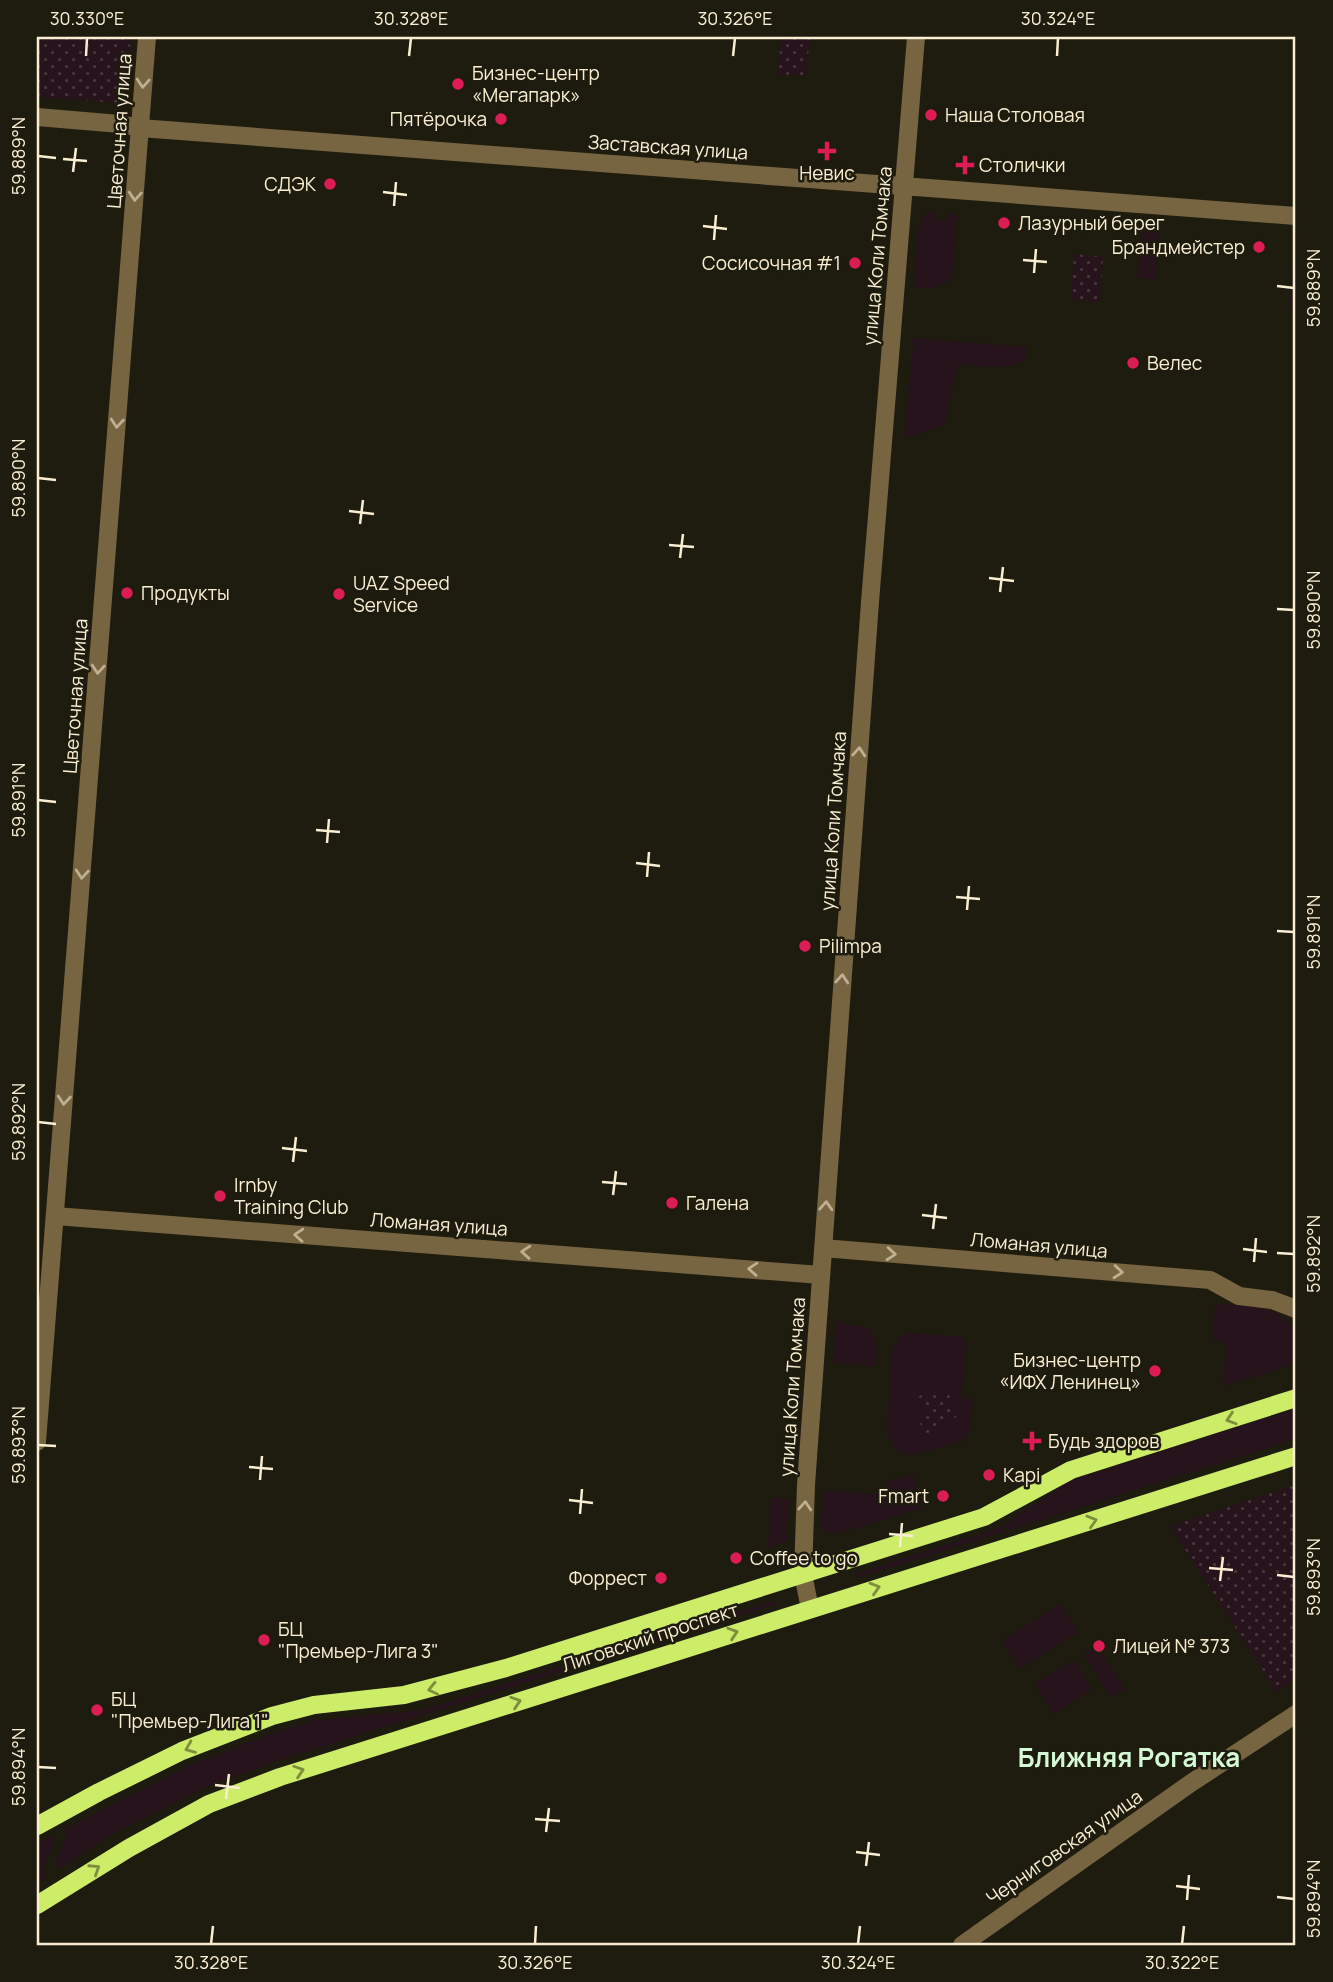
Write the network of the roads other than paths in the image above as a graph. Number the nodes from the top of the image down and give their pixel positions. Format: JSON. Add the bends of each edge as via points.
{"nodes":[{"id":1,"x":147,"y":37,"type":"edge"},
{"id":2,"x":916,"y":37,"type":"edge"},
{"id":3,"x":37,"y":117,"type":"edge"},
{"id":4,"x":140,"y":128,"type":"junction"},
{"id":5,"x":903,"y":186,"type":"junction"},
{"id":6,"x":1296,"y":216,"type":"edge"},
{"id":7,"x":55,"y":1216,"type":"junction"},
{"id":8,"x":823,"y":1248,"type":"junction"},
{"id":9,"x":821,"y":1275,"type":"junction"},
{"id":10,"x":1296,"y":1309,"type":"edge"},
{"id":11,"x":1296,"y":1398,"type":"edge"},
{"id":12,"x":37,"y":1442,"type":"edge"},
{"id":13,"x":1296,"y":1456,"type":"edge"},
{"id":14,"x":803,"y":1574,"type":"junction"},
{"id":15,"x":810,"y":1609,"type":"junction"},
{"id":16,"x":1296,"y":1714,"type":"edge"},
{"id":17,"x":37,"y":1826,"type":"edge"},
{"id":18,"x":37,"y":1905,"type":"edge"},
{"id":19,"x":962,"y":1945,"type":"edge"}],
"edges":[{"from":1,"to":4,"type":"street","name":"Цветочная улица","one_way":true},
{"from":2,"to":5,"type":"street","name":"улица Коли Томчака"},
{"from":3,"to":4,"type":"street","name":"Заставская улица"},
{"from":4,"to":5,"type":"street","name":"Заставская улица"},
{"from":4,"to":7,"type":"street","name":"Цветочная улица","one_way":true},
{"from":5,"to":6,"type":"street","name":"Заставская улица"},
{"from":8,"to":5,"type":"street","name":"улица Коли Томчака","one_way":true},
{"from":9,"to":7,"type":"street","name":"Ломаная улица","one_way":true},
{"from":7,"to":12,"type":"street","name":"Цветочная улица"},
{"from":8,"to":9,"type":"street","name":"улица Коли Томчака"},
{"from":8,"to":10,"type":"street","name":"Ломаная улица","one_way":true,"via":[[1210,1280],[1239,1296]]},
{"from":14,"to":9,"type":"street","name":"улица Коли Томчака","one_way":true},
{"from":11,"to":14,"type":"main road","name":"Лиговский проспект","one_way":true,"via":[[1070,1470],[985,1517]]},
{"from":15,"to":13,"type":"main road","name":"Лиговский проспект","one_way":true},
{"from":14,"to":15,"type":"street","name":"улица Коли Томчака"},
{"from":14,"to":17,"type":"main road","name":"Лиговский проспект","one_way":true,"via":[[464,1681],[272,1716],[183,1751]]},
{"from":18,"to":15,"type":"main road","name":"Лиговский проспект","one_way":true,"via":[[209,1804],[293,1773]]},
{"from":16,"to":19,"type":"street","name":"Черниговская улица"}]}
